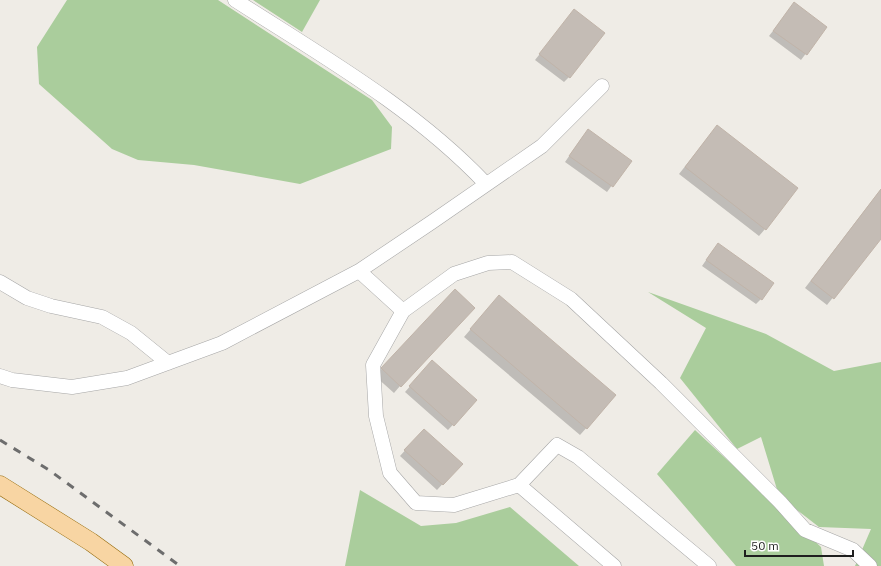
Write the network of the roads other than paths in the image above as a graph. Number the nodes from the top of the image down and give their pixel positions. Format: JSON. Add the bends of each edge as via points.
{"nodes":[{"id":1,"x":235,"y":0,"type":"edge"},
{"id":2,"x":602,"y":86,"type":"dead end"},
{"id":3,"x":486,"y":184,"type":"junction"},
{"id":4,"x":359,"y":271,"type":"junction"},
{"id":5,"x":0,"y":282,"type":"edge"},
{"id":6,"x":403,"y":311,"type":"junction"},
{"id":7,"x":168,"y":363,"type":"junction"},
{"id":8,"x":0,"y":376,"type":"edge"},
{"id":9,"x":0,"y":485,"type":"edge"},
{"id":10,"x":519,"y":485,"type":"junction"},
{"id":11,"x":124,"y":566,"type":"edge"},
{"id":12,"x":614,"y":566,"type":"edge"},
{"id":13,"x":709,"y":566,"type":"edge"},
{"id":14,"x":870,"y":566,"type":"edge"}],
"edges":[{"from":1,"to":3,"type":"street","via":[[394,103],[462,159]]},
{"from":2,"to":3,"type":"street","via":[[542,146]]},
{"from":3,"to":4,"type":"street"},
{"from":4,"to":6,"type":"street"},
{"from":4,"to":7,"type":"street","via":[[222,343]]},
{"from":5,"to":7,"type":"street","via":[[27,298],[102,317],[131,334]]},
{"from":6,"to":10,"type":"street","via":[[373,365],[376,416],[390,473],[416,503],[454,506]]},
{"from":6,"to":14,"type":"street","via":[[454,274],[488,263],[512,262],[571,299],[672,394],[805,530],[853,550]]},
{"from":7,"to":8,"type":"street","via":[[127,378],[72,386],[12,380]]},
{"from":9,"to":11,"type":"main road","via":[[91,542]]},
{"from":10,"to":12,"type":"street"},
{"from":10,"to":13,"type":"street","via":[[557,445],[578,457]]}]}
